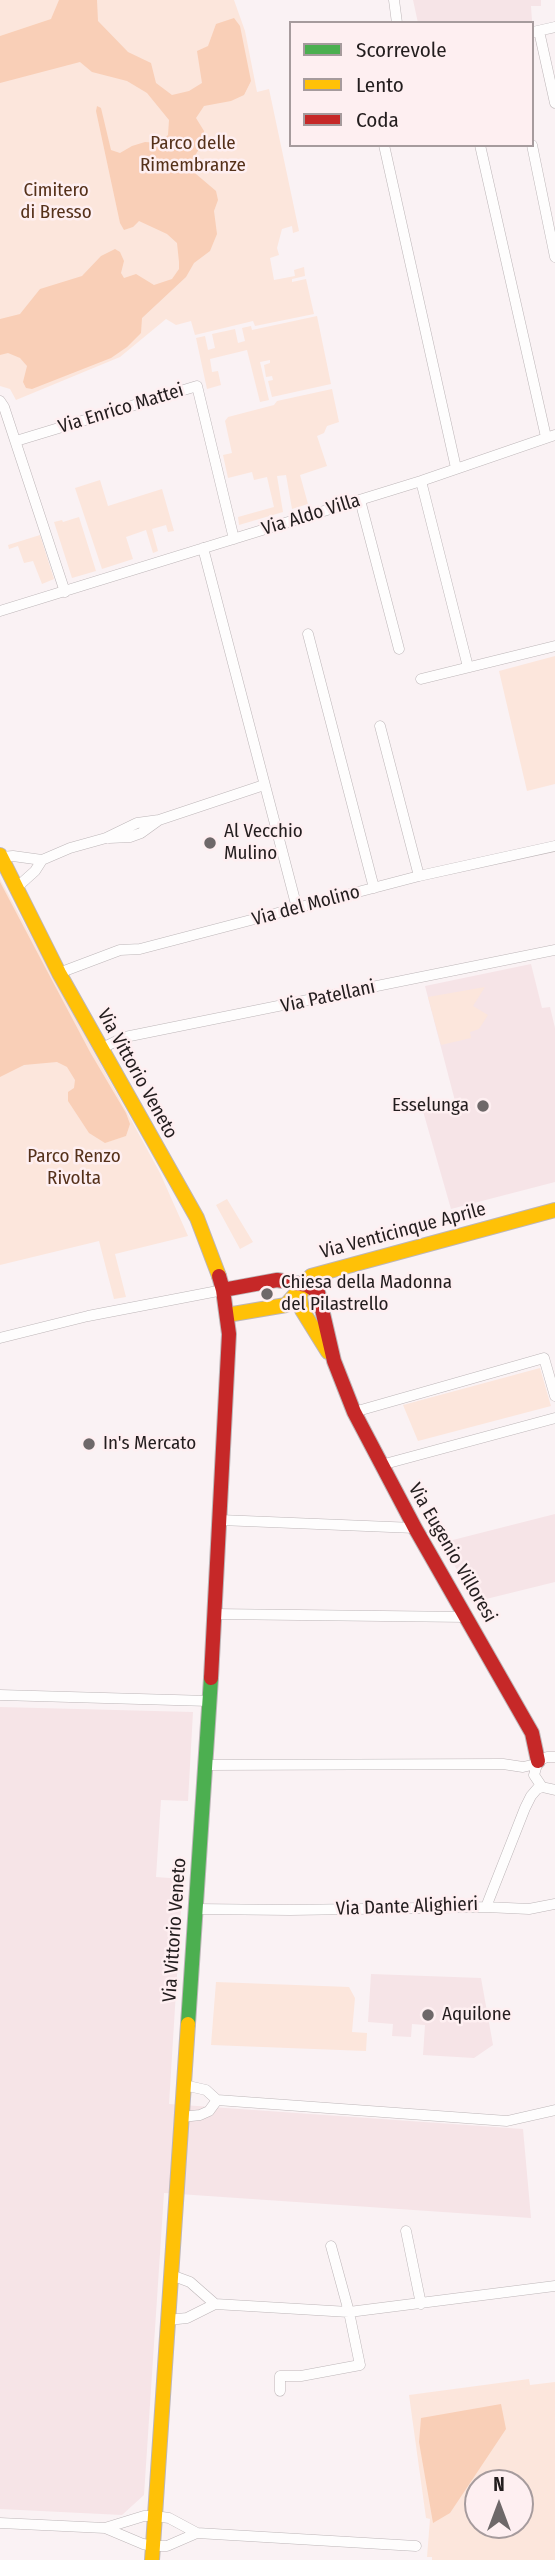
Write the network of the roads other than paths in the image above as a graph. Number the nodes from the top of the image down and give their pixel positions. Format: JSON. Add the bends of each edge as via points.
{"nodes":[{"id":1,"x":394,"y":0,"type":"edge"},
{"id":2,"x":397,"y":21,"type":"edge"},
{"id":3,"x":555,"y":27,"type":"edge"},
{"id":4,"x":535,"y":31,"type":"edge"},
{"id":5,"x":555,"y":103,"type":"edge"},
{"id":6,"x":384,"y":147,"type":"edge"},
{"id":7,"x":480,"y":147,"type":"edge"},
{"id":8,"x":532,"y":147,"type":"edge"},
{"id":9,"x":555,"y":257,"type":"edge"},
{"id":10,"x":0,"y":401,"type":"edge"},
{"id":11,"x":551,"y":436,"type":"edge"},
{"id":12,"x":16,"y":442,"type":"junction"},
{"id":13,"x":456,"y":468,"type":"junction"},
{"id":14,"x":421,"y":481,"type":"junction"},
{"id":15,"x":360,"y":500,"type":"junction"},
{"id":16,"x":234,"y":539,"type":"junction"},
{"id":17,"x":203,"y":548,"type":"junction"},
{"id":18,"x":65,"y":592,"type":"junction"},
{"id":19,"x":0,"y":611,"type":"edge"},
{"id":20,"x":309,"y":634,"type":"dead end"},
{"id":21,"x":555,"y":646,"type":"edge"},
{"id":22,"x":399,"y":649,"type":"dead end"},
{"id":23,"x":468,"y":667,"type":"junction"},
{"id":24,"x":421,"y":679,"type":"dead end"},
{"id":25,"x":380,"y":726,"type":"dead end"},
{"id":26,"x":264,"y":785,"type":"junction"},
{"id":27,"x":555,"y":846,"type":"edge"},
{"id":28,"x":0,"y":857,"type":"edge"},
{"id":29,"x":42,"y":860,"type":"junction"},
{"id":30,"x":419,"y":876,"type":"junction"},
{"id":31,"x":374,"y":888,"type":"junction"},
{"id":32,"x":15,"y":889,"type":"junction"},
{"id":33,"x":298,"y":908,"type":"junction"},
{"id":34,"x":555,"y":950,"type":"edge"},
{"id":35,"x":59,"y":973,"type":"junction"},
{"id":36,"x":102,"y":1048,"type":"junction"},
{"id":37,"x":555,"y":1210,"type":"edge"},
{"id":38,"x":303,"y":1284,"type":"junction"},
{"id":39,"x":223,"y":1290,"type":"junction"},
{"id":40,"x":227,"y":1315,"type":"junction"},
{"id":41,"x":0,"y":1338,"type":"edge"},
{"id":42,"x":555,"y":1396,"type":"edge"},
{"id":43,"x":354,"y":1412,"type":"junction"},
{"id":44,"x":555,"y":1419,"type":"edge"},
{"id":45,"x":381,"y":1465,"type":"junction"},
{"id":46,"x":220,"y":1520,"type":"junction"},
{"id":47,"x":415,"y":1528,"type":"junction"},
{"id":48,"x":214,"y":1614,"type":"junction"},
{"id":49,"x":467,"y":1617,"type":"junction"},
{"id":50,"x":0,"y":1695,"type":"edge"},
{"id":51,"x":209,"y":1701,"type":"junction"},
{"id":52,"x":555,"y":1757,"type":"edge"},
{"id":53,"x":537,"y":1763,"type":"junction"},
{"id":54,"x":205,"y":1765,"type":"junction"},
{"id":55,"x":542,"y":1787,"type":"junction"},
{"id":56,"x":554,"y":1791,"type":"edge"},
{"id":57,"x":555,"y":1904,"type":"edge"},
{"id":58,"x":486,"y":1907,"type":"junction"},
{"id":59,"x":195,"y":1909,"type":"junction"},
{"id":60,"x":184,"y":2085,"type":"junction"},
{"id":61,"x":217,"y":2100,"type":"junction"},
{"id":62,"x":555,"y":2110,"type":"edge"},
{"id":63,"x":182,"y":2117,"type":"junction"},
{"id":64,"x":406,"y":2231,"type":"dead end"},
{"id":65,"x":331,"y":2246,"type":"dead end"},
{"id":66,"x":171,"y":2275,"type":"junction"},
{"id":67,"x":555,"y":2286,"type":"edge"},
{"id":68,"x":215,"y":2304,"type":"junction"},
{"id":69,"x":421,"y":2304,"type":"junction"},
{"id":70,"x":349,"y":2312,"type":"junction"},
{"id":71,"x":168,"y":2320,"type":"junction"},
{"id":72,"x":280,"y":2391,"type":"dead end"},
{"id":73,"x":155,"y":2516,"type":"junction"},
{"id":74,"x":0,"y":2523,"type":"edge"},
{"id":75,"x":105,"y":2528,"type":"junction"},
{"id":76,"x":197,"y":2533,"type":"junction"},
{"id":77,"x":416,"y":2546,"type":"dead end"},
{"id":78,"x":153,"y":2553,"type":"edge"}],
"edges":[{"from":1,"to":2,"type":"street"},
{"from":3,"to":4,"type":"street"},
{"from":4,"to":5,"type":"street"},
{"from":6,"to":13,"type":"street"},
{"from":7,"to":11,"type":"street"},
{"from":8,"to":9,"type":"street"},
{"from":10,"to":12,"type":"street"},
{"from":11,"to":13,"type":"street","name":"Via Aldo Villa"},
{"from":12,"to":16,"type":"street","name":"Via Enrico Mattei","via":[[197,386]]},
{"from":12,"to":18,"type":"street"},
{"from":13,"to":14,"type":"street","name":"Via Aldo Villa"},
{"from":14,"to":15,"type":"street","name":"Via Aldo Villa"},
{"from":14,"to":23,"type":"street"},
{"from":15,"to":16,"type":"street","name":"Via Aldo Villa"},
{"from":15,"to":22,"type":"street"},
{"from":16,"to":17,"type":"street","name":"Via Aldo Villa"},
{"from":17,"to":18,"type":"street","name":"Via Aldo Villa"},
{"from":17,"to":26,"type":"street"},
{"from":18,"to":19,"type":"street","name":"Via Aldo Villa"},
{"from":20,"to":31,"type":"street"},
{"from":21,"to":23,"type":"street"},
{"from":23,"to":24,"type":"street"},
{"from":25,"to":30,"type":"street"},
{"from":26,"to":29,"type":"street","via":[[159,820],[130,837],[106,838]]},
{"from":26,"to":33,"type":"street"},
{"from":27,"to":30,"type":"street","name":"Via del Molino"},
{"from":28,"to":29,"type":"street"},
{"from":28,"to":32,"type":"main road","name":"Via Vittorio Veneto"},
{"from":29,"to":32,"type":"street"},
{"from":30,"to":31,"type":"street","name":"Via del Molino"},
{"from":31,"to":33,"type":"street","name":"Via del Molino"},
{"from":32,"to":35,"type":"main road","name":"Via Vittorio Veneto"},
{"from":33,"to":35,"type":"street","name":"Via del Molino","via":[[120,950]]},
{"from":34,"to":36,"type":"street","name":"Via Patellani","via":[[125,1037]]},
{"from":35,"to":36,"type":"main road","name":"Via Vittorio Veneto"},
{"from":36,"to":39,"type":"main road","name":"Via Vittorio Veneto","via":[[197,1218]]},
{"from":37,"to":38,"type":"main road","name":"Via Venticinque Aprile","via":[[311,1276]]},
{"from":38,"to":39,"type":"main road","name":"Via Venticinque Aprile","via":[[278,1280]]},
{"from":38,"to":40,"type":"main road","via":[[286,1305]]},
{"from":38,"to":43,"type":"main road","name":"Via Eugenio Villoresi","via":[[302,1310],[334,1362]]},
{"from":39,"to":40,"type":"main road","name":"Via Vittorio Veneto"},
{"from":39,"to":41,"type":"street"},
{"from":40,"to":46,"type":"main road","name":"Via Vittorio Veneto"},
{"from":42,"to":43,"type":"street","via":[[544,1358]]},
{"from":43,"to":45,"type":"main road","name":"Via Eugenio Villoresi"},
{"from":44,"to":45,"type":"street"},
{"from":45,"to":47,"type":"main road","name":"Via Eugenio Villoresi"},
{"from":46,"to":47,"type":"street"},
{"from":46,"to":48,"type":"main road","name":"Via Vittorio Veneto"},
{"from":47,"to":49,"type":"main road","name":"Via Eugenio Villoresi"},
{"from":48,"to":49,"type":"street"},
{"from":48,"to":51,"type":"main road","name":"Via Vittorio Veneto"},
{"from":49,"to":53,"type":"main road","name":"Via Eugenio Villoresi","via":[[532,1733]]},
{"from":50,"to":51,"type":"street"},
{"from":51,"to":54,"type":"main road","name":"Via Vittorio Veneto"},
{"from":52,"to":53,"type":"street"},
{"from":53,"to":54,"type":"street","via":[[523,1767]]},
{"from":53,"to":55,"type":"street","via":[[534,1775]]},
{"from":54,"to":59,"type":"main road","name":"Via Vittorio Veneto"},
{"from":55,"to":56,"type":"street"},
{"from":55,"to":58,"type":"street","name":"Via Dante Alighieri","via":[[525,1808]]},
{"from":57,"to":58,"type":"street","via":[[529,1909]]},
{"from":58,"to":59,"type":"street","name":"Via Dante Alighieri"},
{"from":59,"to":60,"type":"main road","name":"Via Vittorio Veneto"},
{"from":60,"to":61,"type":"street","via":[[206,2090]]},
{"from":60,"to":63,"type":"main road","name":"Via Vittorio Veneto"},
{"from":61,"to":62,"type":"street","via":[[507,2120]]},
{"from":61,"to":63,"type":"street","via":[[209,2111]]},
{"from":63,"to":66,"type":"main road","name":"Via Vittorio Veneto"},
{"from":64,"to":69,"type":"street"},
{"from":65,"to":70,"type":"street"},
{"from":66,"to":68,"type":"street","via":[[190,2282]]},
{"from":66,"to":71,"type":"main road","name":"Via Vittorio Veneto"},
{"from":67,"to":69,"type":"street"},
{"from":68,"to":70,"type":"street"},
{"from":68,"to":71,"type":"street","via":[[187,2318]]},
{"from":69,"to":70,"type":"street"},
{"from":70,"to":72,"type":"street","via":[[360,2365],[280,2376]]},
{"from":71,"to":73,"type":"main road","name":"Via Vittorio Veneto"},
{"from":73,"to":75,"type":"street"},
{"from":73,"to":76,"type":"street"},
{"from":73,"to":78,"type":"main road","name":"Via Vittorio Veneto"},
{"from":74,"to":75,"type":"street"},
{"from":75,"to":78,"type":"street"},
{"from":76,"to":77,"type":"street"},
{"from":76,"to":78,"type":"street"}]}
